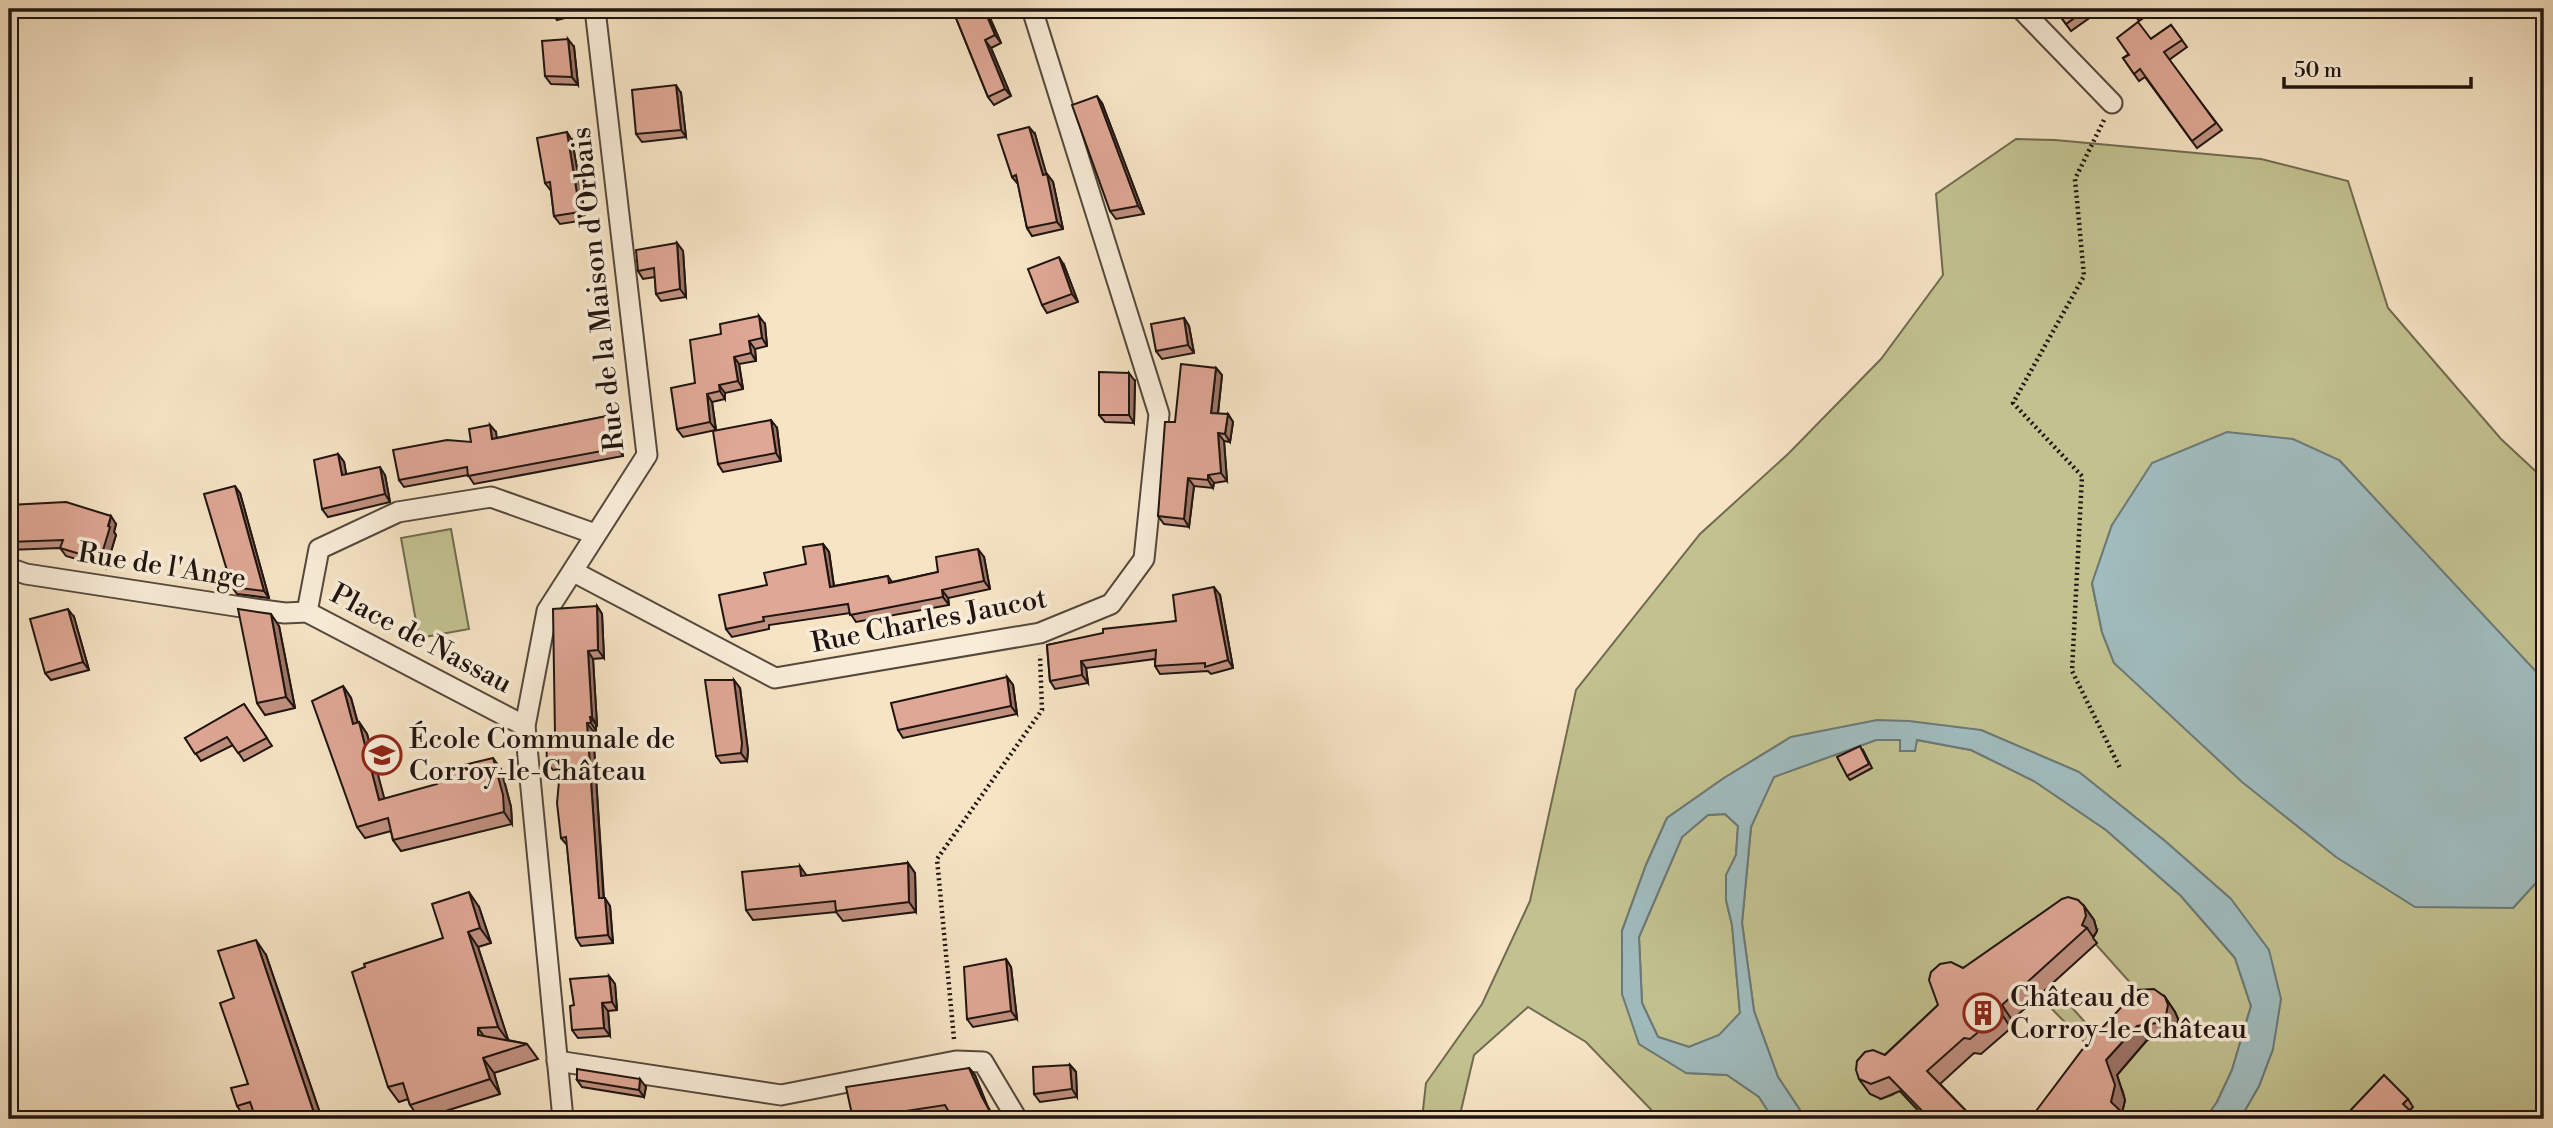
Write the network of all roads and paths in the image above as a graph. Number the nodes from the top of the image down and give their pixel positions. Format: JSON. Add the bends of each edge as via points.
{"nodes":[{"id":1,"x":596,"y":9,"type":"edge"},
{"id":2,"x":1032,"y":9,"type":"edge"},
{"id":3,"x":2021,"y":9,"type":"edge"},
{"id":4,"x":2112,"y":103,"type":"joint"},
{"id":5,"x":595,"y":534,"type":"junction"},
{"id":6,"x":9,"y":568,"type":"edge"},
{"id":7,"x":574,"y":572,"type":"junction"},
{"id":8,"x":307,"y":612,"type":"junction"},
{"id":9,"x":1040,"y":633,"type":"junction"},
{"id":10,"x":525,"y":726,"type":"junction"},
{"id":11,"x":2121,"y":771,"type":"dead end"},
{"id":12,"x":557,"y":1061,"type":"junction"},
{"id":13,"x":956,"y":1061,"type":"junction"},
{"id":14,"x":563,"y":1119,"type":"edge"},
{"id":15,"x":1017,"y":1119,"type":"edge"}],
"edges":[{"from":1,"to":5,"type":"street","name":"Rue de la Maison d'Orbais","via":[[647,455]]},
{"from":2,"to":9,"type":"street","name":"Rue Charles Jaucot","via":[[1159,414],[1144,559],[1111,604]]},
{"from":3,"to":4,"type":"street"},
{"from":4,"to":11,"type":"path","via":[[2075,179],[2084,276],[2013,403],[2082,476],[2072,671]]},
{"from":5,"to":7,"type":"street","name":"Rue de la Maison d'Orbais"},
{"from":5,"to":8,"type":"street","name":"Place de Nassau","via":[[491,497],[398,512],[319,549]]},
{"from":6,"to":8,"type":"street","name":"Rue de l'Ange","via":[[160,596]]},
{"from":7,"to":9,"type":"street","name":"Rue Charles Jaucot","via":[[775,678]]},
{"from":7,"to":10,"type":"street","name":"Rue de la Maison d'Orbais","via":[[547,611]]},
{"from":8,"to":10,"type":"street","name":"Place de Nassau"},
{"from":9,"to":13,"type":"path","via":[[1042,710],[937,859]]},
{"from":10,"to":12,"type":"street","name":"Rue de la Maison d'Orbais"},
{"from":12,"to":13,"type":"street","via":[[781,1095]]},
{"from":12,"to":14,"type":"street","name":"Rue de la Maison d'Orbais"},
{"from":13,"to":15,"type":"street","via":[[984,1062]]}]}
